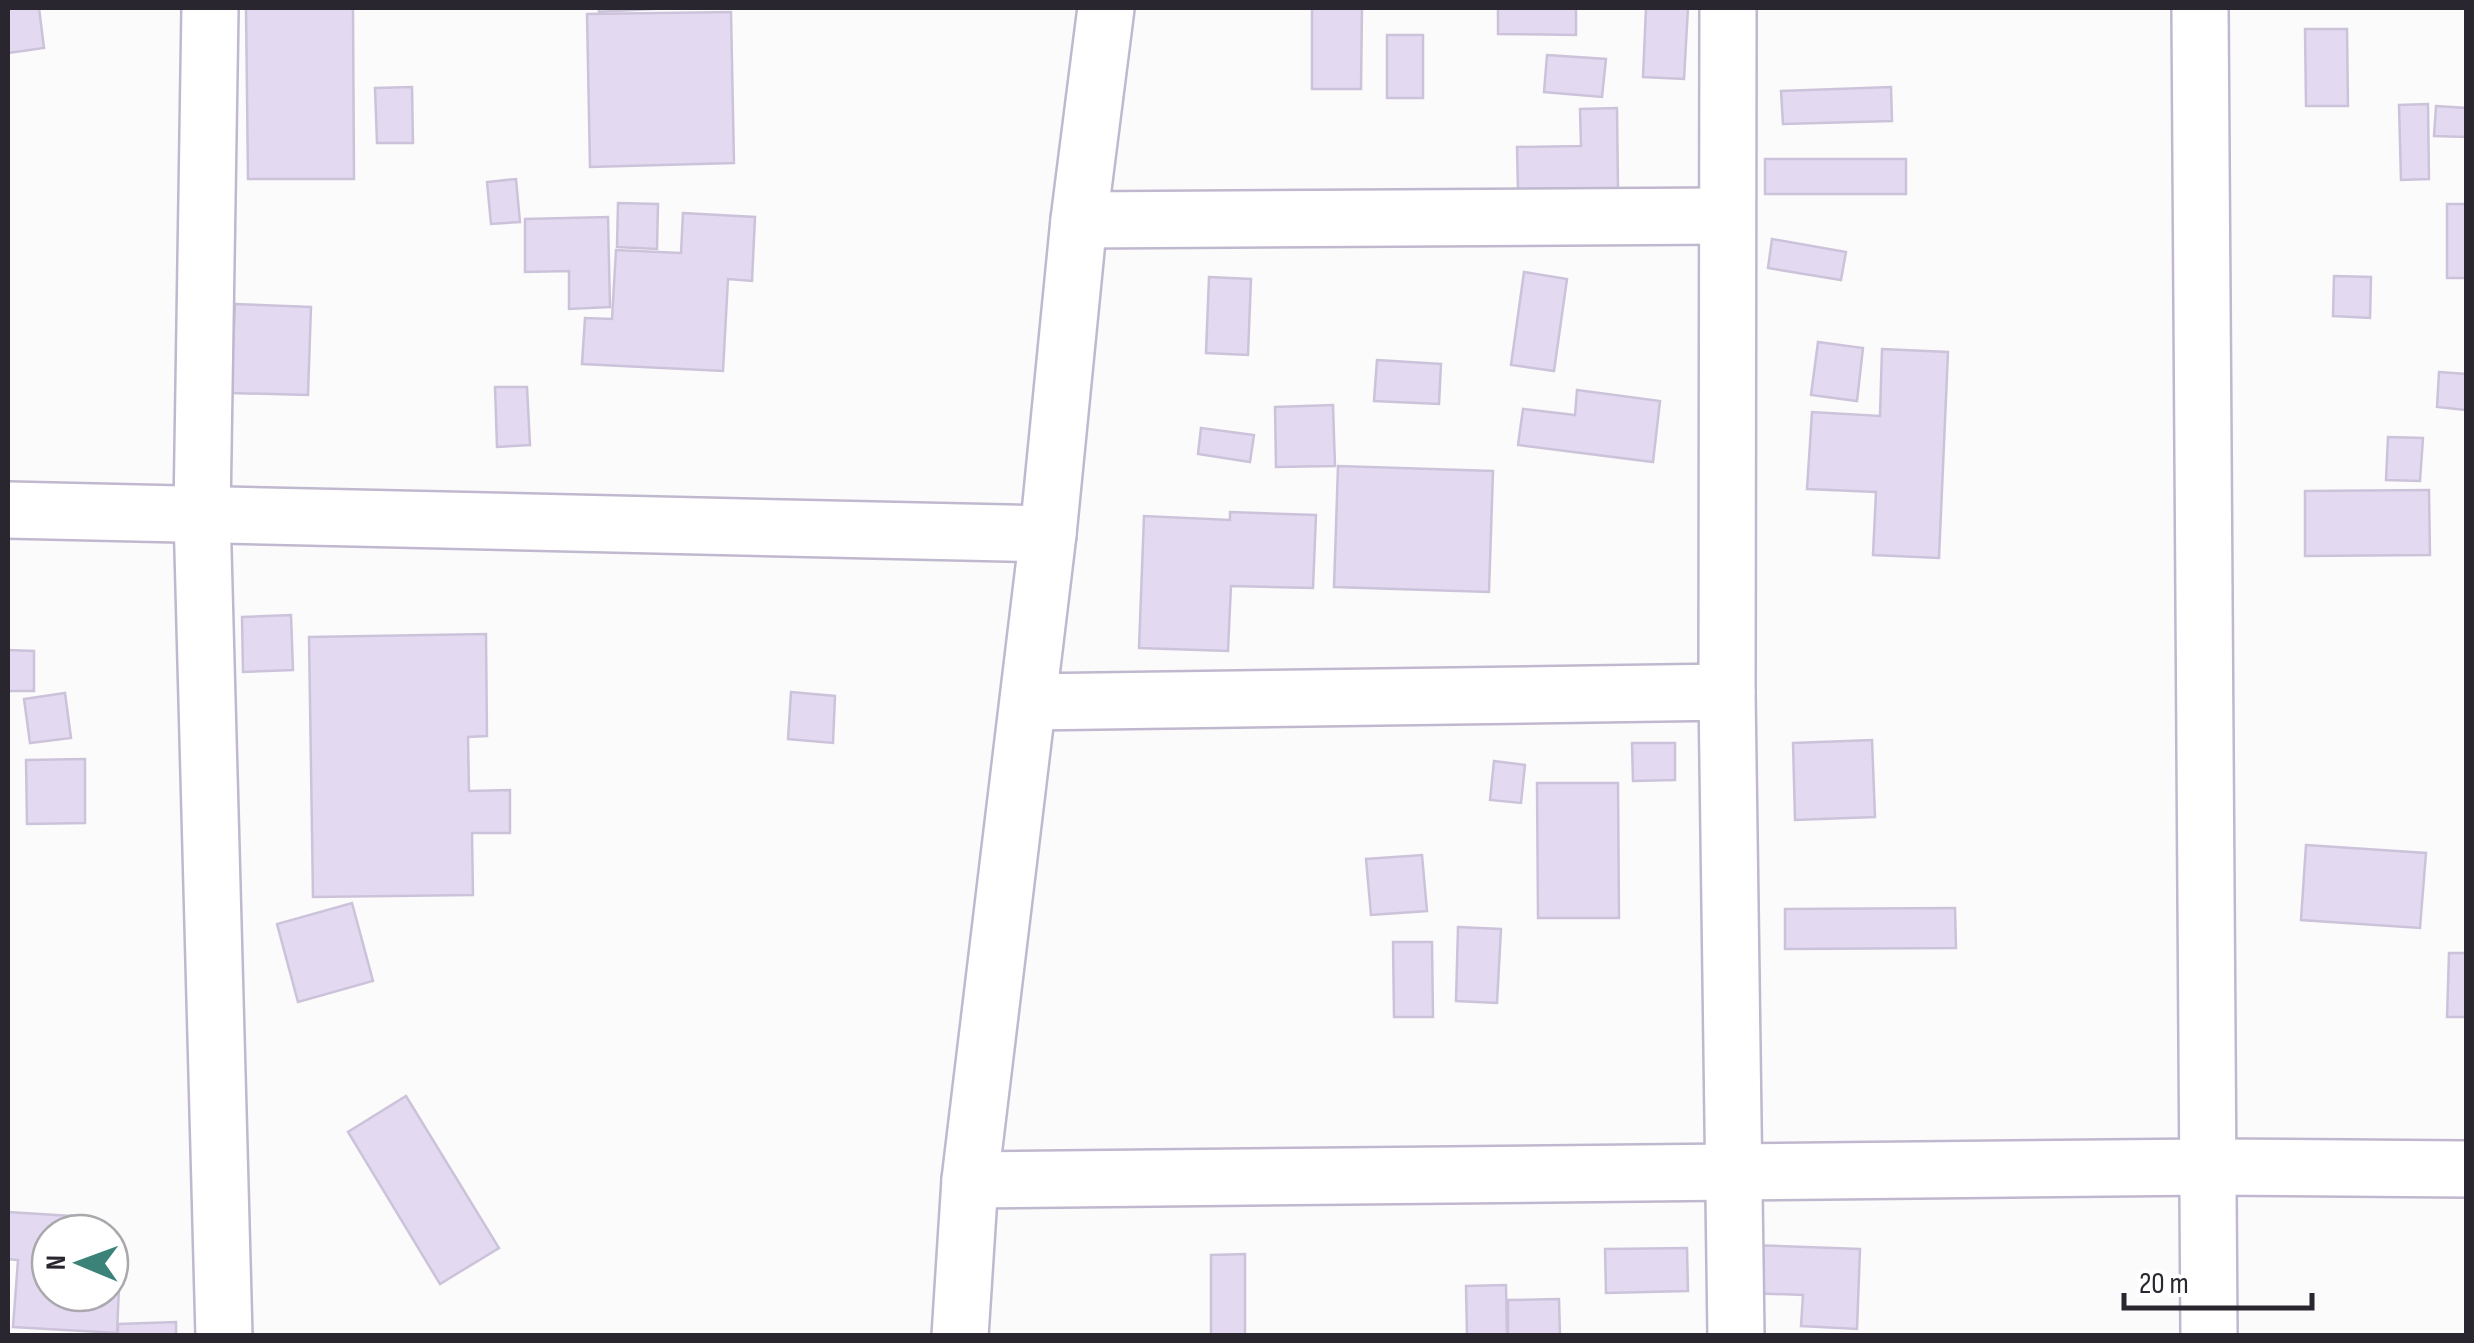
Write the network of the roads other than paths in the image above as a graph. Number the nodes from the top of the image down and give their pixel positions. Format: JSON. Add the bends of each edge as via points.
{"nodes":[{"id":1,"x":210,"y":8,"type":"edge"},
{"id":2,"x":1106,"y":8,"type":"edge"},
{"id":3,"x":1728,"y":8,"type":"edge"},
{"id":4,"x":2200,"y":8,"type":"edge"},
{"id":5,"x":1727,"y":216,"type":"junction"},
{"id":6,"x":1079,"y":220,"type":"junction"},
{"id":7,"x":8,"y":510,"type":"edge"},
{"id":8,"x":202,"y":512,"type":"junction"},
{"id":9,"x":1048,"y":534,"type":"junction"},
{"id":10,"x":1727,"y":692,"type":"junction"},
{"id":11,"x":1029,"y":702,"type":"junction"},
{"id":12,"x":2208,"y":1167,"type":"junction"},
{"id":13,"x":2466,"y":1169,"type":"edge"},
{"id":14,"x":1734,"y":1172,"type":"junction"},
{"id":15,"x":970,"y":1180,"type":"junction"},
{"id":16,"x":224,"y":1336,"type":"edge"},
{"id":17,"x":960,"y":1336,"type":"edge"},
{"id":18,"x":1736,"y":1336,"type":"edge"},
{"id":19,"x":2208,"y":1336,"type":"edge"}],
"edges":[{"from":1,"to":8,"type":"street"},
{"from":2,"to":6,"type":"street"},
{"from":3,"to":5,"type":"street"},
{"from":4,"to":12,"type":"street"},
{"from":5,"to":6,"type":"street"},
{"from":5,"to":10,"type":"street"},
{"from":6,"to":9,"type":"street"},
{"from":7,"to":8,"type":"street"},
{"from":8,"to":9,"type":"street"},
{"from":8,"to":16,"type":"street"},
{"from":9,"to":11,"type":"street"},
{"from":10,"to":11,"type":"street"},
{"from":10,"to":14,"type":"street"},
{"from":11,"to":15,"type":"street"},
{"from":12,"to":13,"type":"street"},
{"from":12,"to":14,"type":"street"},
{"from":12,"to":19,"type":"street"},
{"from":14,"to":15,"type":"street"},
{"from":14,"to":18,"type":"street"},
{"from":15,"to":17,"type":"street"}]}
